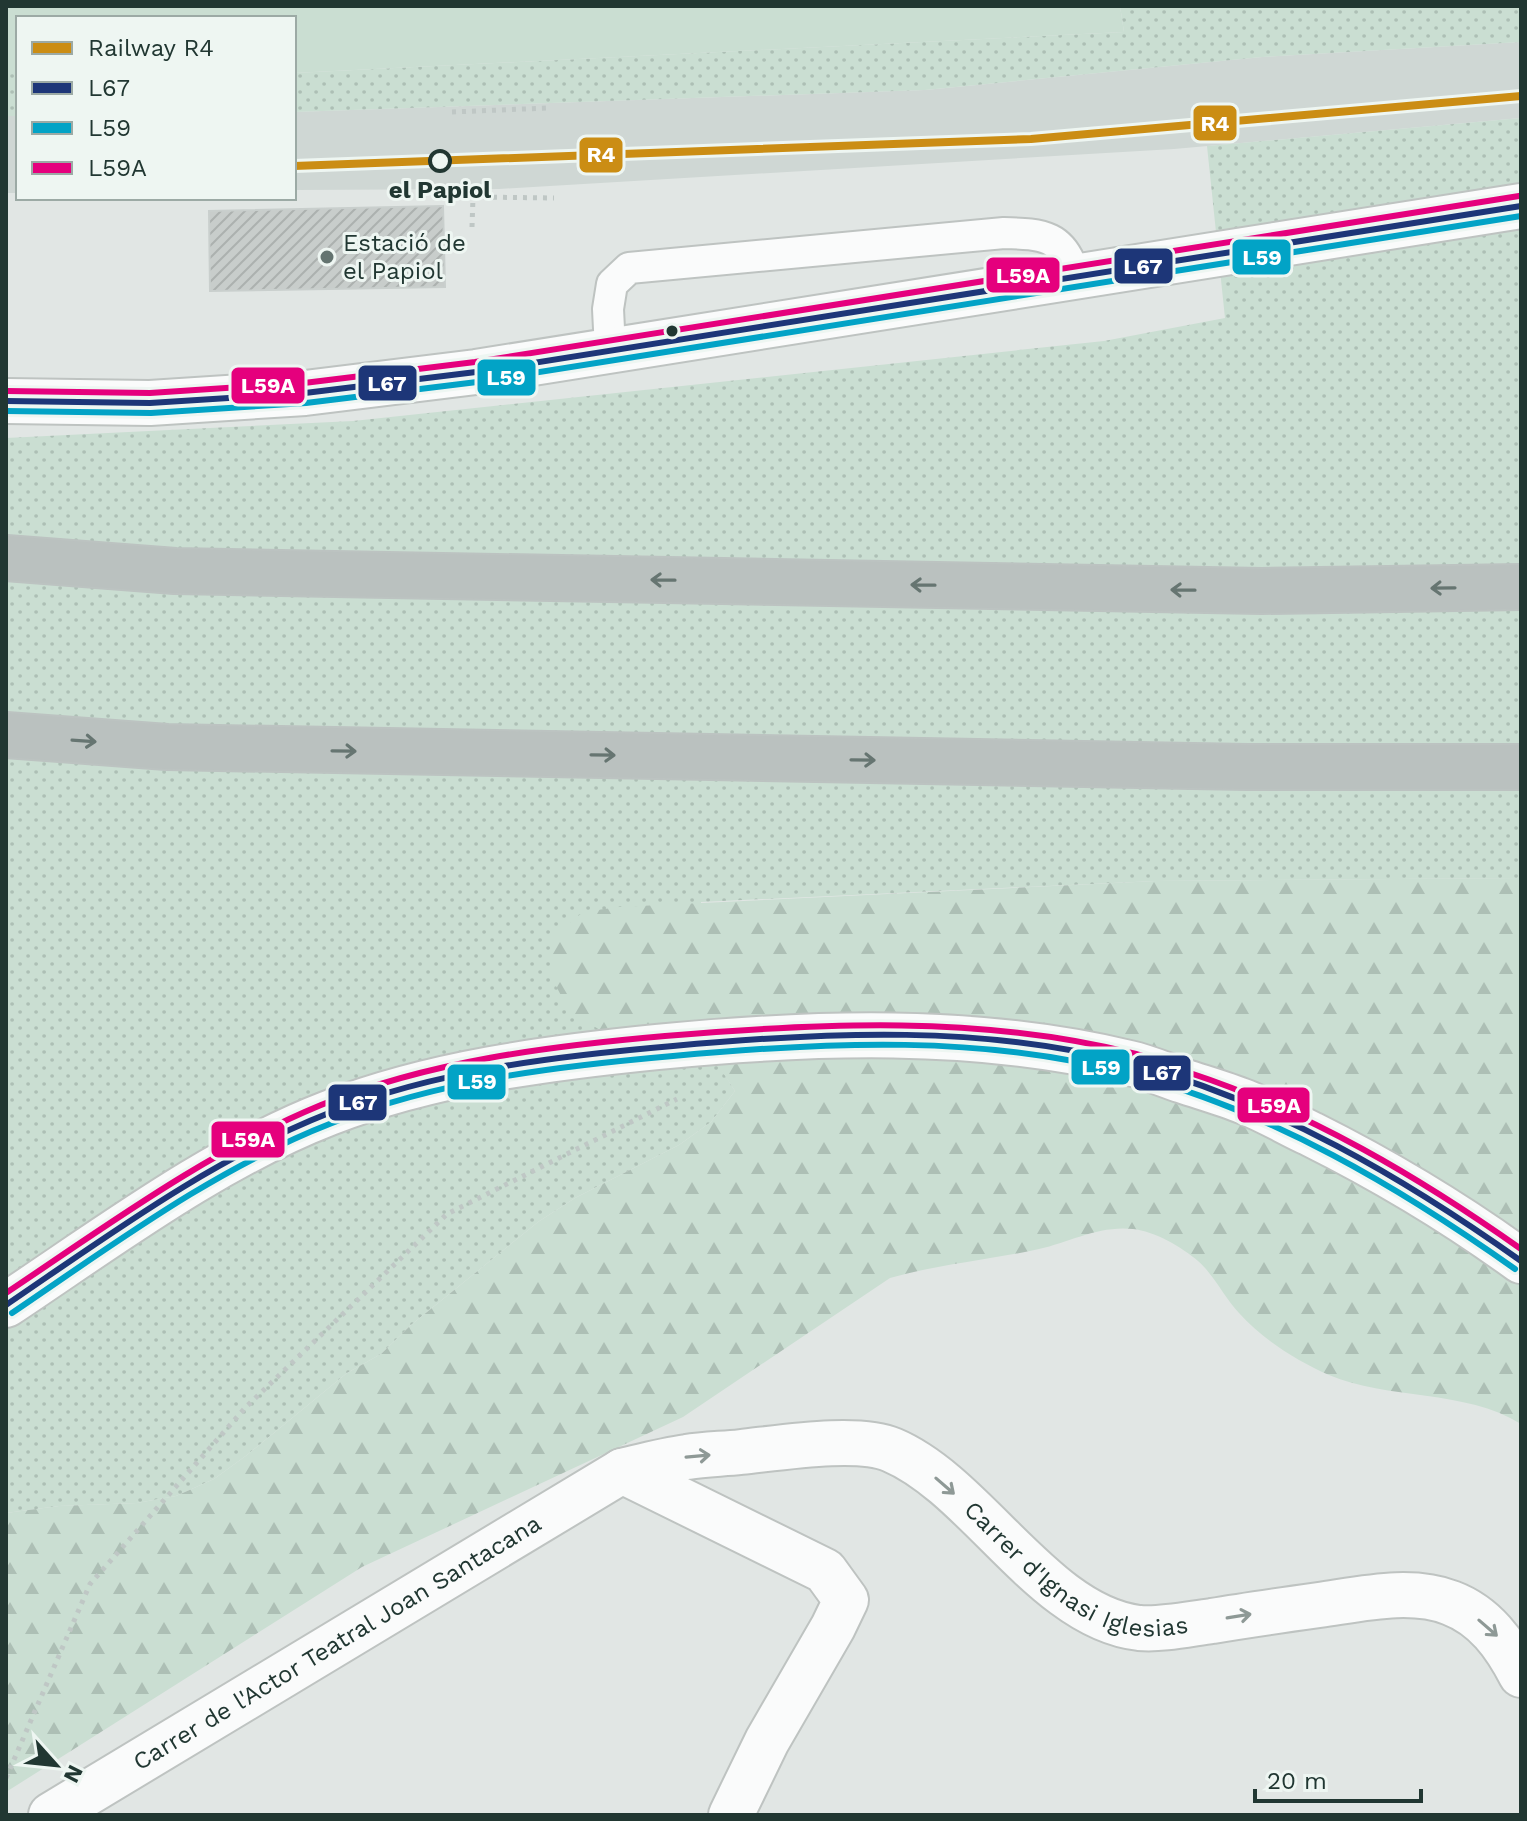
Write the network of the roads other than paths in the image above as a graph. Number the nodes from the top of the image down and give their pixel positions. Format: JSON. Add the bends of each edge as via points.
{"nodes":[{"id":1,"x":1521,"y":206,"type":"edge"},
{"id":2,"x":1075,"y":277,"type":"junction"},
{"id":3,"x":610,"y":349,"type":"junction"},
{"id":4,"x":6,"y":401,"type":"edge"},
{"id":5,"x":6,"y":558,"type":"edge"},
{"id":6,"x":1521,"y":587,"type":"edge"},
{"id":7,"x":6,"y":735,"type":"edge"},
{"id":8,"x":1521,"y":767,"type":"edge"},
{"id":9,"x":1521,"y":1261,"type":"edge"},
{"id":10,"x":6,"y":1305,"type":"edge"},
{"id":11,"x":622,"y":1471,"type":"junction"},
{"id":12,"x":1521,"y":1675,"type":"edge"},
{"id":13,"x":51,"y":1815,"type":"edge"},
{"id":14,"x":731,"y":1815,"type":"edge"}],
"edges":[{"from":1,"to":2,"type":"street"},
{"from":2,"to":3,"type":"street"},
{"from":2,"to":3,"type":"lane","via":[[1069,254],[1053,241],[1004,233],[629,268],[612,284]]},
{"from":3,"to":4,"type":"street","via":[[305,393],[150,403]]},
{"from":6,"to":5,"type":"highway","one_way":true,"via":[[1262,591],[175,571]]},
{"from":7,"to":8,"type":"highway","one_way":true,"via":[[183,748]]},
{"from":9,"to":10,"type":"street","via":[[1356,1157],[1248,1103],[1130,1063],[1005,1041],[873,1035],[610,1052],[408,1087],[328,1113],[249,1150]]},
{"from":11,"to":12,"type":"street","name":"Carrer d'Ignasi Iglesias","one_way":true,"via":[[687,1457],[803,1446],[890,1449],[929,1472],[1017,1555],[1106,1620],[1140,1628],[1182,1625],[1420,1595],[1453,1603],[1490,1628]]},
{"from":11,"to":13,"type":"street","name":"Carrer de l'Actor Teatral Joan Santacana"},
{"from":11,"to":14,"type":"street","via":[[825,1571],[846,1600]]}]}
